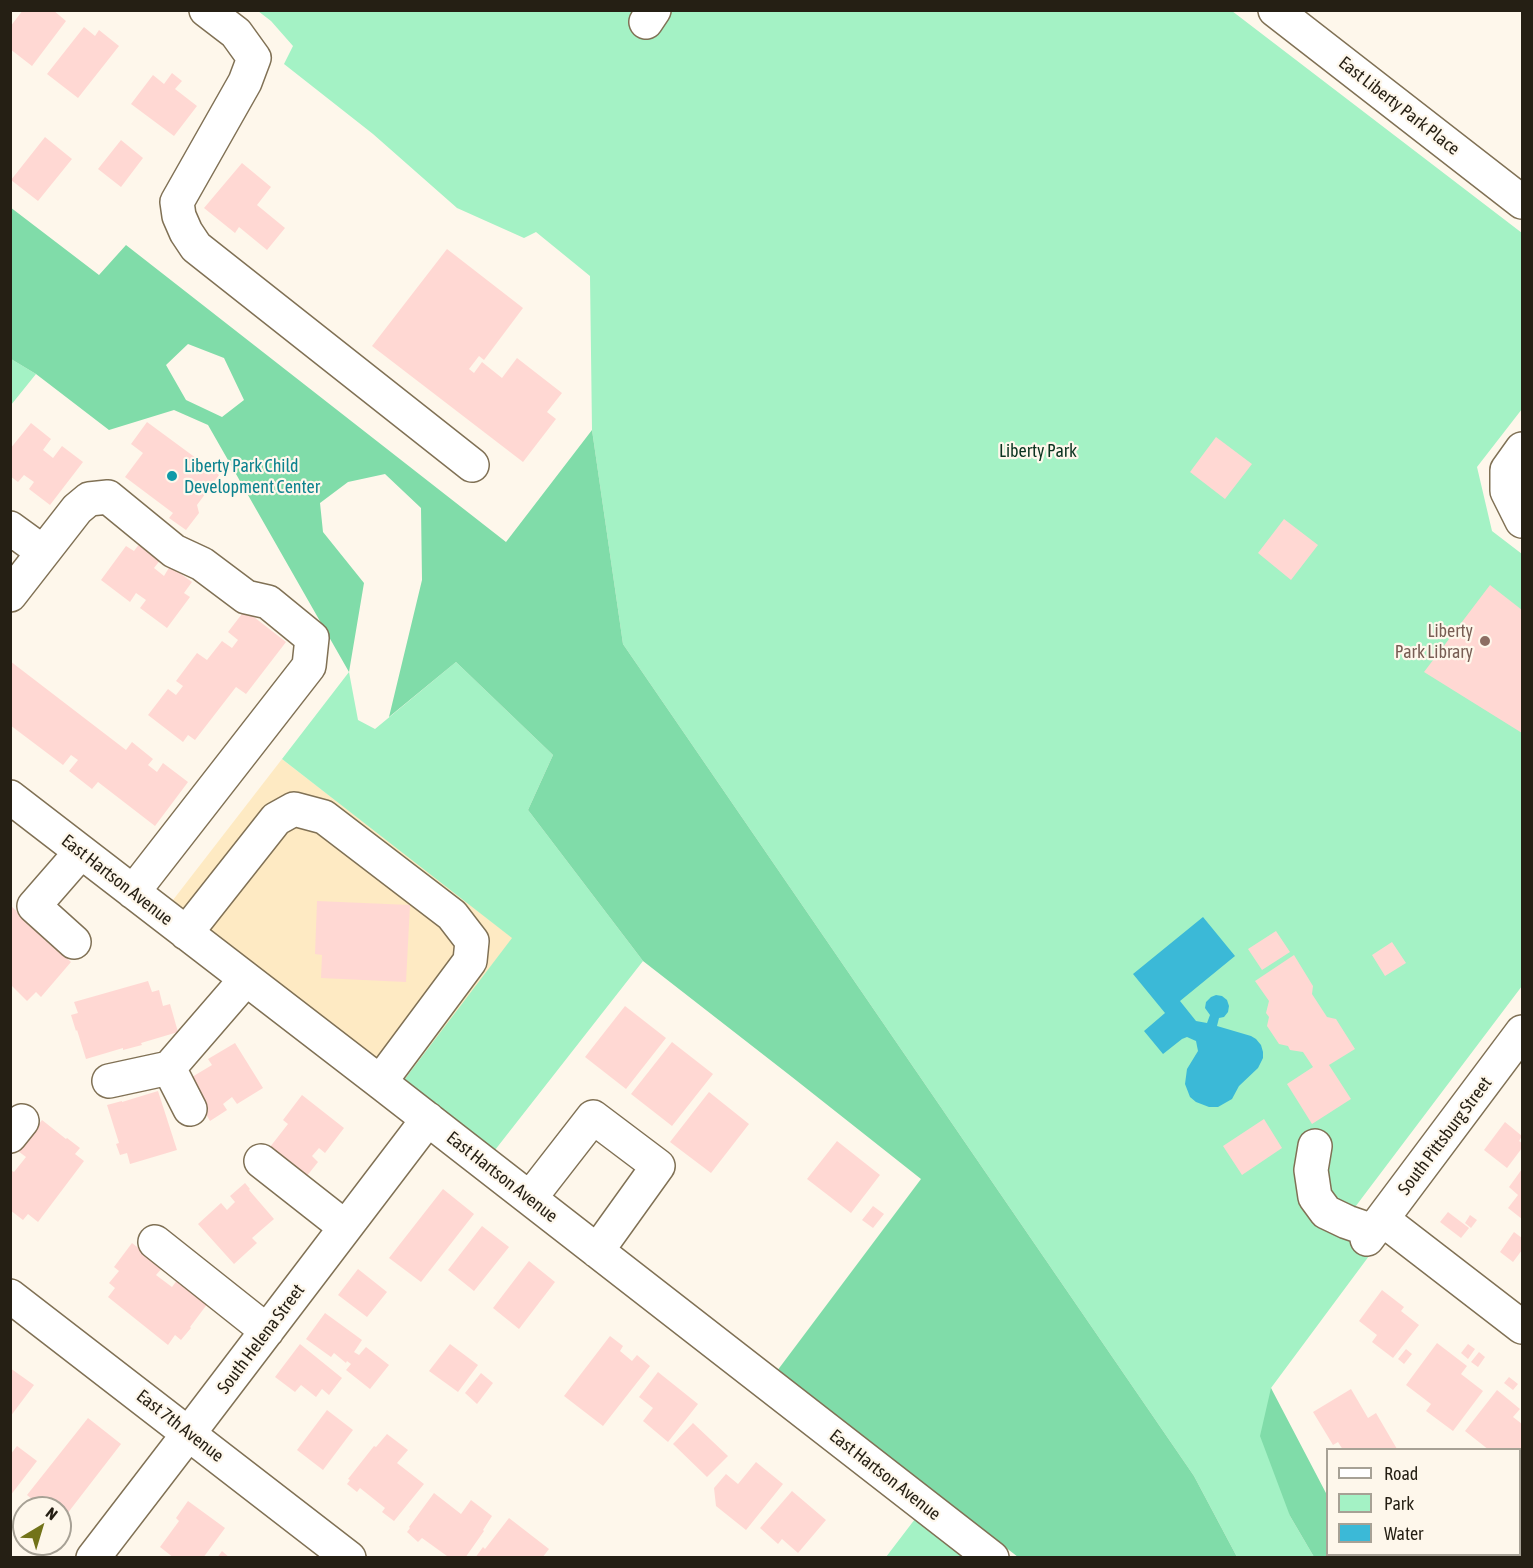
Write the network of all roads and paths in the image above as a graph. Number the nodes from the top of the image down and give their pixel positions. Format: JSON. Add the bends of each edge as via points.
{"nodes":[{"id":1,"x":206,"y":10,"type":"edge"},
{"id":2,"x":1275,"y":10,"type":"edge"},
{"id":3,"x":1522,"y":202,"type":"edge"},
{"id":4,"x":1522,"y":449,"type":"edge"},
{"id":5,"x":472,"y":465,"type":"dead end"},
{"id":6,"x":1522,"y":521,"type":"edge"},
{"id":7,"x":10,"y":528,"type":"edge"},
{"id":8,"x":43,"y":552,"type":"junction"},
{"id":9,"x":10,"y":594,"type":"edge"},
{"id":10,"x":10,"y":797,"type":"edge"},
{"id":11,"x":81,"y":852,"type":"junction"},
{"id":12,"x":133,"y":892,"type":"junction"},
{"id":13,"x":186,"y":933,"type":"junction"},
{"id":14,"x":74,"y":942,"type":"dead end"},
{"id":15,"x":246,"y":979,"type":"junction"},
{"id":16,"x":1518,"y":1048,"type":"edge"},
{"id":17,"x":169,"y":1068,"type":"junction"},
{"id":18,"x":109,"y":1081,"type":"dead end"},
{"id":19,"x":380,"y":1082,"type":"junction"},
{"id":20,"x":190,"y":1110,"type":"dead end"},
{"id":21,"x":428,"y":1119,"type":"junction"},
{"id":22,"x":1315,"y":1146,"type":"dead end"},
{"id":23,"x":261,"y":1161,"type":"dead end"},
{"id":24,"x":530,"y":1198,"type":"junction"},
{"id":25,"x":345,"y":1227,"type":"junction"},
{"id":26,"x":1374,"y":1230,"type":"junction"},
{"id":27,"x":155,"y":1242,"type":"dead end"},
{"id":28,"x":597,"y":1251,"type":"junction"},
{"id":29,"x":10,"y":1296,"type":"edge"},
{"id":30,"x":1522,"y":1327,"type":"edge"},
{"id":31,"x":267,"y":1331,"type":"junction"},
{"id":32,"x":189,"y":1433,"type":"junction"},
{"id":33,"x":93,"y":1557,"type":"edge"},
{"id":34,"x":350,"y":1557,"type":"edge"},
{"id":35,"x":992,"y":1557,"type":"edge"}],
"edges":[{"from":1,"to":5,"type":"street","via":[[236,33],[254,58],[245,82],[177,202],[186,232],[196,247]]},
{"from":2,"to":3,"type":"street","name":"East Liberty Park Place"},
{"from":4,"to":6,"type":"street","via":[[1507,470],[1507,491]]},
{"from":7,"to":8,"type":"street"},
{"from":8,"to":9,"type":"street"},
{"from":8,"to":12,"type":"street","via":[[77,509],[89,499],[108,497],[174,550],[202,564],[246,597],[268,602],[312,638],[309,666]]},
{"from":10,"to":11,"type":"street","name":"East Hartson Avenue"},
{"from":11,"to":12,"type":"street","name":"East Hartson Avenue"},
{"from":11,"to":14,"type":"street","via":[[34,906]]},
{"from":12,"to":13,"type":"street","name":"East Hartson Avenue"},
{"from":13,"to":15,"type":"street","name":"East Hartson Avenue"},
{"from":13,"to":19,"type":"street","via":[[276,819],[294,809],[324,817],[443,908],[472,941],[471,961]]},
{"from":15,"to":17,"type":"street"},
{"from":15,"to":19,"type":"street","name":"East Hartson Avenue"},
{"from":16,"to":26,"type":"street","name":"South Pittsburg Street"},
{"from":17,"to":18,"type":"street"},
{"from":17,"to":20,"type":"street"},
{"from":19,"to":21,"type":"street","name":"East Hartson Avenue"},
{"from":21,"to":24,"type":"street","name":"East Hartson Avenue"},
{"from":21,"to":25,"type":"street","name":"South Helena Street"},
{"from":22,"to":26,"type":"street","via":[[1311,1170],[1315,1197],[1326,1212]]},
{"from":23,"to":25,"type":"street"},
{"from":24,"to":28,"type":"street","name":"East Hartson Avenue"},
{"from":24,"to":28,"type":"street","via":[[593,1117],[658,1166]]},
{"from":25,"to":31,"type":"street","name":"South Helena Street"},
{"from":26,"to":30,"type":"street"},
{"from":27,"to":31,"type":"street"},
{"from":28,"to":35,"type":"street","name":"East Hartson Avenue"},
{"from":29,"to":32,"type":"street","name":"East 7th Avenue"},
{"from":31,"to":32,"type":"street","name":"South Helena Street"},
{"from":32,"to":33,"type":"street","name":"South Helena Street"},
{"from":32,"to":34,"type":"street","name":"East 7th Avenue"}]}
